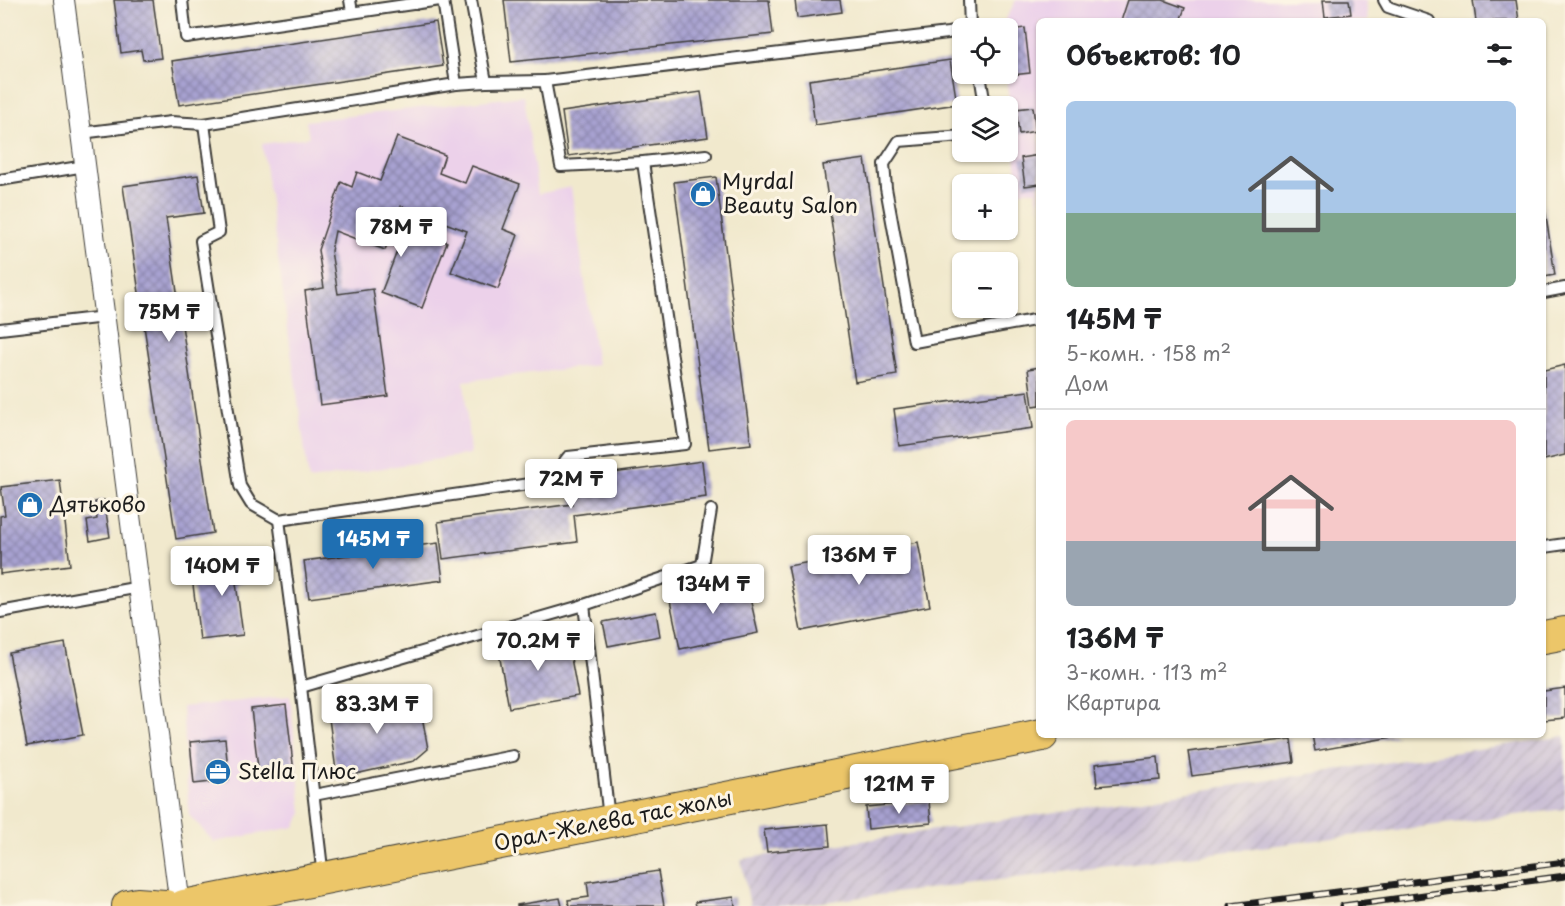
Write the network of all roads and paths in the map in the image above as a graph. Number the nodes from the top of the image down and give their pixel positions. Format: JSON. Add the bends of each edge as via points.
{"nodes":[{"id":1,"x":64,"y":0,"type":"edge"},
{"id":2,"x":182,"y":0,"type":"edge"},
{"id":3,"x":350,"y":0,"type":"edge"},
{"id":4,"x":441,"y":0,"type":"edge"},
{"id":5,"x":471,"y":0,"type":"edge"},
{"id":6,"x":969,"y":0,"type":"edge"},
{"id":7,"x":1384,"y":0,"type":"edge"},
{"id":8,"x":352,"y":12,"type":"junction"},
{"id":9,"x":968,"y":18,"type":"edge"},
{"id":10,"x":1420,"y":18,"type":"edge"},
{"id":11,"x":952,"y":32,"type":"edge"},
{"id":12,"x":545,"y":81,"type":"junction"},
{"id":13,"x":486,"y":82,"type":"junction"},
{"id":14,"x":456,"y":84,"type":"junction"},
{"id":15,"x":204,"y":124,"type":"junction"},
{"id":16,"x":81,"y":133,"type":"junction"},
{"id":17,"x":952,"y":137,"type":"edge"},
{"id":18,"x":706,"y":155,"type":"dead end"},
{"id":19,"x":643,"y":162,"type":"junction"},
{"id":20,"x":85,"y":166,"type":"junction"},
{"id":21,"x":0,"y":180,"type":"edge"},
{"id":22,"x":1565,"y":288,"type":"edge"},
{"id":23,"x":1546,"y":292,"type":"edge"},
{"id":24,"x":105,"y":317,"type":"junction"},
{"id":25,"x":1036,"y":320,"type":"edge"},
{"id":26,"x":0,"y":329,"type":"edge"},
{"id":27,"x":711,"y":510,"type":"dead end"},
{"id":28,"x":279,"y":520,"type":"junction"},
{"id":29,"x":1565,"y":544,"type":"edge"},
{"id":30,"x":1546,"y":547,"type":"edge"},
{"id":31,"x":140,"y":587,"type":"junction"},
{"id":32,"x":584,"y":605,"type":"junction"},
{"id":33,"x":0,"y":612,"type":"edge"},
{"id":34,"x":1565,"y":633,"type":"edge"},
{"id":35,"x":1546,"y":637,"type":"edge"},
{"id":36,"x":301,"y":687,"type":"junction"},
{"id":37,"x":1036,"y":736,"type":"edge"},
{"id":38,"x":513,"y":756,"type":"dead end"},
{"id":39,"x":314,"y":795,"type":"junction"},
{"id":40,"x":610,"y":821,"type":"junction"},
{"id":41,"x":323,"y":879,"type":"junction"},
{"id":42,"x":129,"y":906,"type":"edge"},
{"id":43,"x":165,"y":906,"type":"edge"},
{"id":44,"x":182,"y":906,"type":"edge"}],
"edges":[{"from":1,"to":16,"type":"street"},
{"from":2,"to":8,"type":"lane","via":[[186,37]]},
{"from":3,"to":8,"type":"lane"},
{"from":4,"to":8,"type":"lane"},
{"from":4,"to":14,"type":"lane"},
{"from":5,"to":13,"type":"lane"},
{"from":6,"to":9,"type":"lane"},
{"from":7,"to":10,"type":"lane","via":[[1388,7]]},
{"from":11,"to":12,"type":"lane"},
{"from":12,"to":13,"type":"lane"},
{"from":12,"to":19,"type":"lane","via":[[561,166]]},
{"from":13,"to":14,"type":"lane"},
{"from":14,"to":15,"type":"lane"},
{"from":15,"to":16,"type":"lane","via":[[171,122]]},
{"from":15,"to":28,"type":"lane","via":[[219,232],[201,241],[240,486],[251,504]]},
{"from":16,"to":20,"type":"street"},
{"from":17,"to":25,"type":"lane","via":[[899,141],[884,164],[914,342]]},
{"from":18,"to":19,"type":"lane"},
{"from":19,"to":28,"type":"lane","via":[[685,444],[568,457],[550,481]]},
{"from":20,"to":21,"type":"lane"},
{"from":20,"to":24,"type":"street"},
{"from":22,"to":23,"type":"lane"},
{"from":24,"to":26,"type":"lane"},
{"from":24,"to":31,"type":"street"},
{"from":27,"to":32,"type":"lane","via":[[702,565]]},
{"from":28,"to":36,"type":"lane"},
{"from":29,"to":30,"type":"lane"},
{"from":31,"to":33,"type":"lane"},
{"from":31,"to":44,"type":"street"},
{"from":32,"to":36,"type":"lane"},
{"from":32,"to":40,"type":"lane"},
{"from":34,"to":35,"type":"main road"},
{"from":36,"to":39,"type":"lane"},
{"from":37,"to":40,"type":"main road","name":"Орал-Желева тас жолы"},
{"from":38,"to":39,"type":"lane"},
{"from":39,"to":41,"type":"lane"},
{"from":40,"to":41,"type":"main road","name":"Орал-Желева тас жолы"},
{"from":41,"to":44,"type":"main road","name":"Орал-Желева тас жолы"},
{"from":42,"to":43,"type":"main road"}]}
